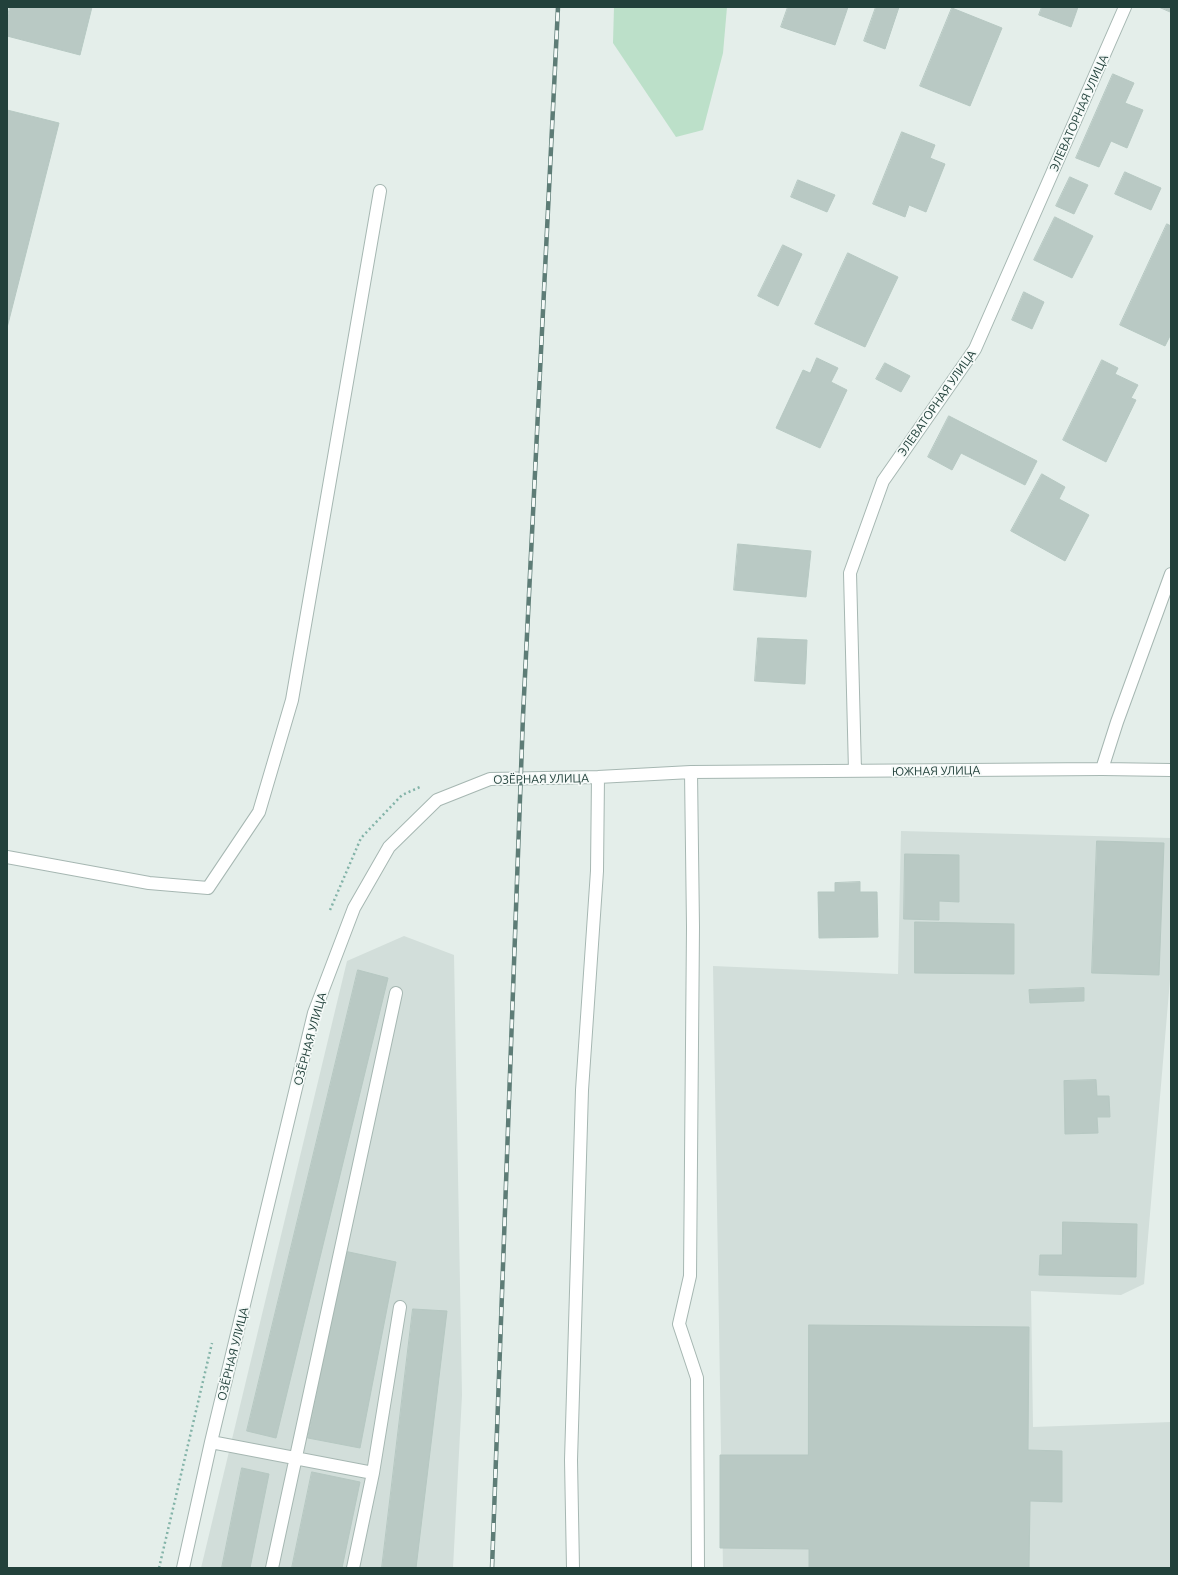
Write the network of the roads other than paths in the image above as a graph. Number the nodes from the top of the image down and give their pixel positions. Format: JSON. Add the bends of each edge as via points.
{"nodes":[{"id":1,"x":1125,"y":7,"type":"edge"},
{"id":2,"x":380,"y":191,"type":"dead end"},
{"id":3,"x":1171,"y":574,"type":"edge"},
{"id":4,"x":1102,"y":769,"type":"junction"},
{"id":5,"x":1171,"y":770,"type":"edge"},
{"id":6,"x":855,"y":771,"type":"junction"},
{"id":7,"x":696,"y":772,"type":"junction"},
{"id":8,"x":598,"y":777,"type":"junction"},
{"id":9,"x":7,"y":857,"type":"edge"},
{"id":10,"x":396,"y":993,"type":"dead end"},
{"id":11,"x":400,"y":1306,"type":"dead end"},
{"id":12,"x":211,"y":1442,"type":"junction"},
{"id":13,"x":296,"y":1459,"type":"junction"},
{"id":14,"x":373,"y":1474,"type":"junction"},
{"id":15,"x":183,"y":1568,"type":"edge"},
{"id":16,"x":272,"y":1568,"type":"edge"},
{"id":17,"x":353,"y":1568,"type":"edge"},
{"id":18,"x":573,"y":1568,"type":"edge"},
{"id":19,"x":698,"y":1568,"type":"edge"}],
"edges":[{"from":1,"to":6,"type":"street","name":"ЭЛЕВАТОРНАЯ УЛИЦА","via":[[975,349],[882,482],[850,572]]},
{"from":2,"to":9,"type":"street","via":[[292,700],[259,812],[208,888],[148,883]]},
{"from":3,"to":4,"type":"street"},
{"from":4,"to":5,"type":"street","name":"ЮЖНАЯ УЛИЦА"},
{"from":4,"to":6,"type":"street","name":"ЮЖНАЯ УЛИЦА"},
{"from":6,"to":7,"type":"street","name":"ЮЖНАЯ УЛИЦА"},
{"from":7,"to":8,"type":"street","name":"ОЗЁРНАЯ УЛИЦА"},
{"from":7,"to":19,"type":"street","via":[[692,927],[690,1276],[679,1324],[697,1378]]},
{"from":8,"to":12,"type":"street","name":"ОЗЁРНАЯ УЛИЦА","via":[[490,779],[437,800],[385,854],[354,908],[314,1013]]},
{"from":8,"to":18,"type":"street","via":[[597,871],[581,1098],[571,1460]]},
{"from":10,"to":13,"type":"street"},
{"from":11,"to":14,"type":"street"},
{"from":12,"to":13,"type":"street"},
{"from":12,"to":15,"type":"street","name":"ОЗЁРНАЯ УЛИЦА"},
{"from":13,"to":14,"type":"street"},
{"from":13,"to":16,"type":"street"},
{"from":14,"to":17,"type":"street"}]}
